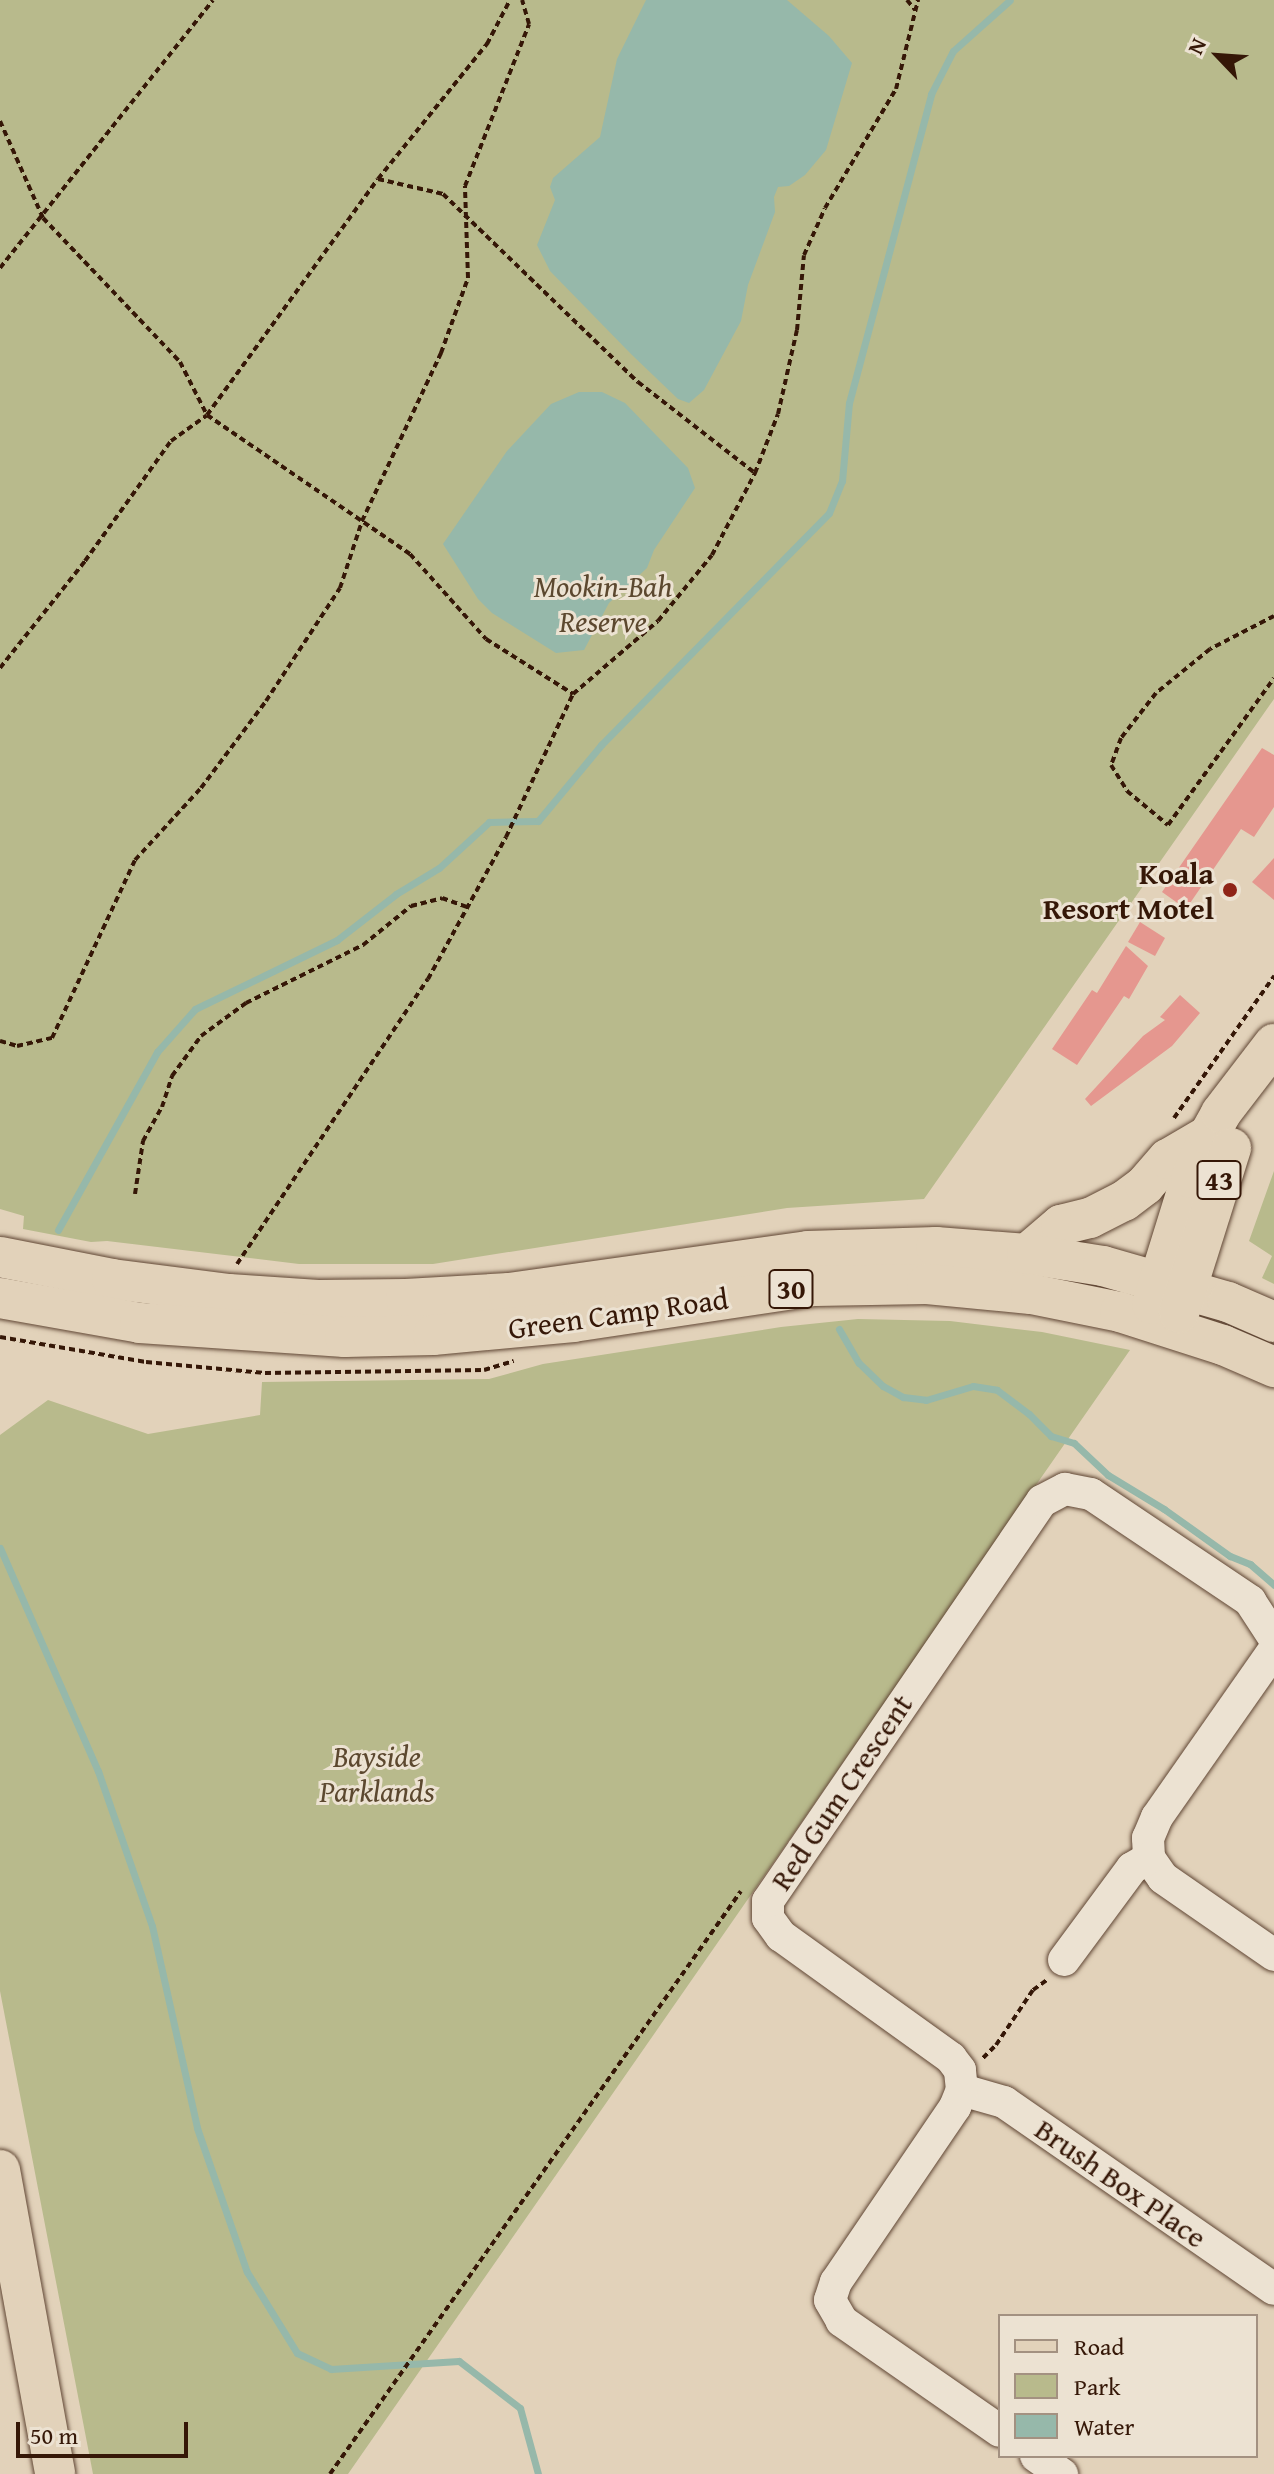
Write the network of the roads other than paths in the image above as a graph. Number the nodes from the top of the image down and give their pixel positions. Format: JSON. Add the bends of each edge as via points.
{"nodes":[{"id":1,"x":1264,"y":1058,"type":"edge"},
{"id":2,"x":1209,"y":1135,"type":"junction"},
{"id":3,"x":1027,"y":1254,"type":"junction"},
{"id":4,"x":0,"y":1257,"type":"edge"},
{"id":5,"x":1173,"y":1285,"type":"junction"},
{"id":6,"x":0,"y":1298,"type":"edge"},
{"id":7,"x":1274,"y":1322,"type":"edge"},
{"id":8,"x":1161,"y":1324,"type":"junction"},
{"id":9,"x":1274,"y":1367,"type":"edge"},
{"id":10,"x":1274,"y":1638,"type":"edge"},
{"id":11,"x":1274,"y":1650,"type":"edge"},
{"id":12,"x":1149,"y":1858,"type":"junction"},
{"id":13,"x":1274,"y":1955,"type":"edge"},
{"id":14,"x":1064,"y":1960,"type":"road end"},
{"id":15,"x":962,"y":2090,"type":"junction"},
{"id":16,"x":0,"y":2170,"type":"edge"},
{"id":17,"x":1274,"y":2289,"type":"edge"},
{"id":18,"x":998,"y":2430,"type":"edge"},
{"id":19,"x":1039,"y":2458,"type":"edge"},
{"id":20,"x":55,"y":2474,"type":"edge"},
{"id":21,"x":1062,"y":2474,"type":"edge"}],
"edges":[{"from":1,"to":2,"type":"main road","number":"43"},
{"from":1,"to":5,"type":"main road","number":"43"},
{"from":2,"to":3,"type":"main road","number":"43","via":[[1168,1159],[1124,1201],[1061,1225]]},
{"from":2,"to":5,"type":"main road","via":[[1191,1178]]},
{"from":3,"to":4,"type":"main road","name":"Green Camp Road","number":"30","via":[[879,1246],[509,1293],[318,1300],[112,1279]]},
{"from":3,"to":5,"type":"main road","name":"Green Camp Road","number":"30","via":[[1103,1266]]},
{"from":5,"to":7,"type":"main road","name":"Green Camp Road","number":"30"},
{"from":5,"to":8,"type":"main road"},
{"from":6,"to":8,"type":"main road","name":"Green Camp Road","number":"30","via":[[140,1323],[345,1337],[509,1329],[815,1286],[877,1283],[1031,1294]]},
{"from":8,"to":9,"type":"main road","name":"Green Camp Road","number":"30"},
{"from":10,"to":15,"type":"street","name":"Red Gum Crescent","via":[[1250,1601],[1091,1494],[1065,1489],[1042,1501],[768,1901],[768,1918],[781,1936],[951,2058],[960,2070]]},
{"from":11,"to":12,"type":"street","via":[[1157,1817],[1148,1838]]},
{"from":12,"to":13,"type":"street","via":[[1163,1878]]},
{"from":12,"to":14,"type":"street","via":[[1132,1868]]},
{"from":15,"to":17,"type":"street","name":"Brush Box Place","via":[[1004,2102]]},
{"from":15,"to":18,"type":"street","via":[[836,2282],[830,2300],[842,2321]]},
{"from":16,"to":20,"type":"main road"},
{"from":19,"to":21,"type":"street"}]}
